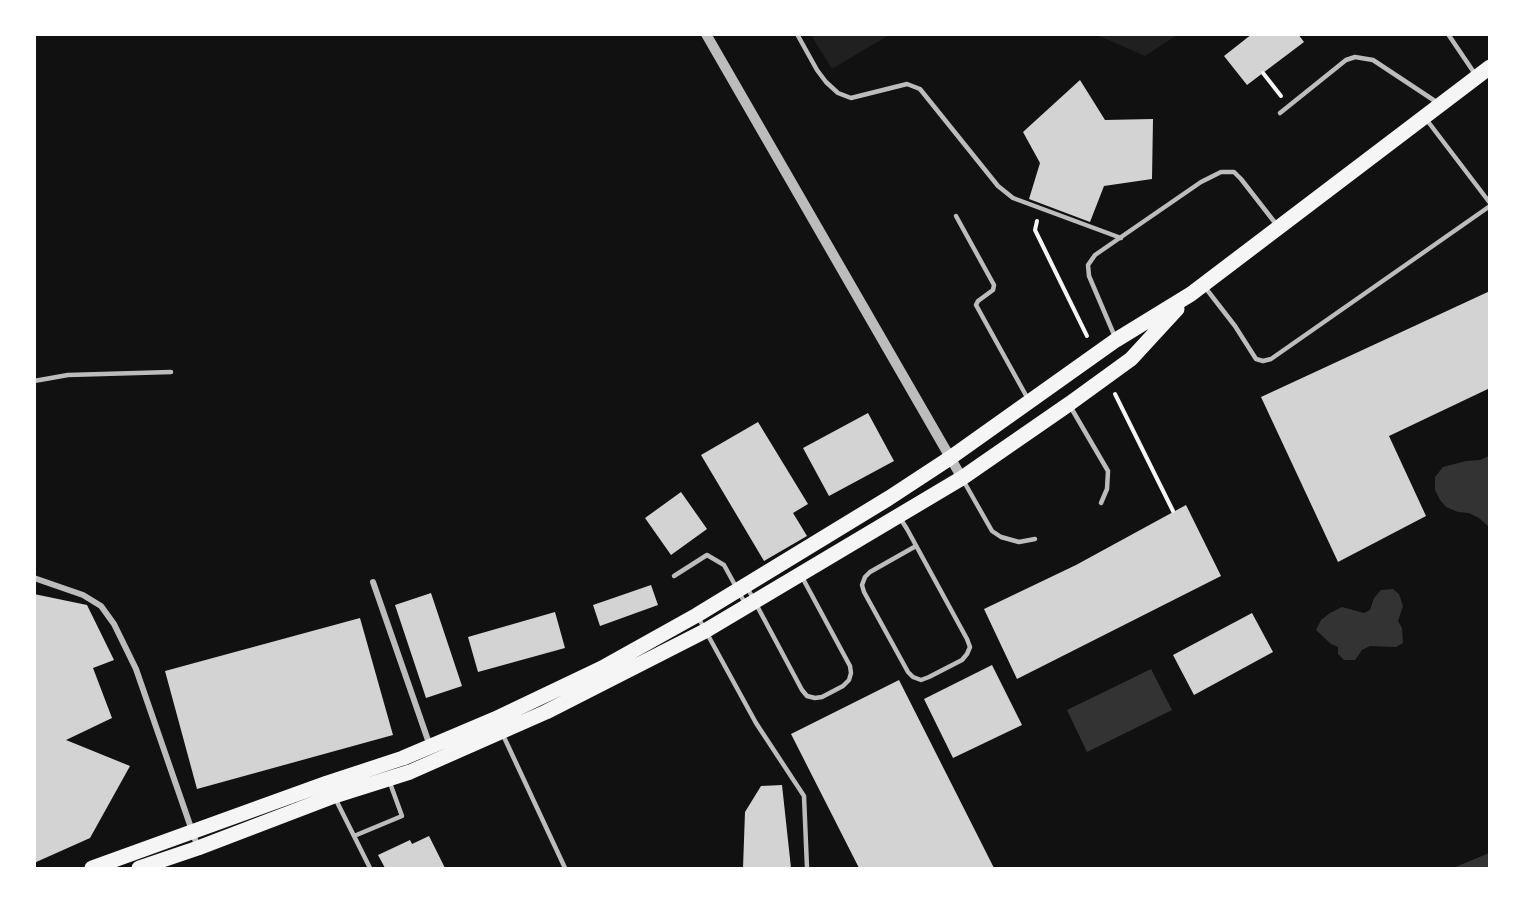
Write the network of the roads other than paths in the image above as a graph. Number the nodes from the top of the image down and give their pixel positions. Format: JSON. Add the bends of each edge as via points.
{"nodes":[{"id":1,"x":706,"y":34,"type":"edge"},
{"id":2,"x":797,"y":34,"type":"edge"},
{"id":3,"x":1448,"y":34,"type":"edge"},
{"id":4,"x":1490,"y":67,"type":"edge"},
{"id":5,"x":1476,"y":76,"type":"junction"},
{"id":6,"x":1440,"y":104,"type":"junction"},
{"id":7,"x":1280,"y":113,"type":"dead end"},
{"id":8,"x":1424,"y":117,"type":"junction"},
{"id":9,"x":1490,"y":204,"type":"edge"},
{"id":10,"x":956,"y":216,"type":"dead end"},
{"id":11,"x":1278,"y":226,"type":"junction"},
{"id":12,"x":1121,"y":238,"type":"junction"},
{"id":13,"x":1197,"y":290,"type":"junction"},
{"id":14,"x":1116,"y":340,"type":"junction"},
{"id":15,"x":171,"y":372,"type":"dead end"},
{"id":16,"x":34,"y":381,"type":"edge"},
{"id":17,"x":1030,"y":401,"type":"junction"},
{"id":18,"x":1069,"y":404,"type":"junction"},
{"id":19,"x":950,"y":458,"type":"junction"},
{"id":20,"x":962,"y":478,"type":"junction"},
{"id":21,"x":1101,"y":502,"type":"dead end"},
{"id":22,"x":899,"y":516,"type":"junction"},
{"id":23,"x":1035,"y":539,"type":"dead end"},
{"id":24,"x":916,"y":546,"type":"junction"},
{"id":25,"x":801,"y":575,"type":"junction"},
{"id":26,"x":674,"y":576,"type":"dead end"},
{"id":27,"x":34,"y":578,"type":"edge"},
{"id":28,"x":373,"y":582,"type":"dead end"},
{"id":29,"x":742,"y":588,"type":"junction"},
{"id":30,"x":751,"y":605,"type":"junction"},
{"id":31,"x":697,"y":615,"type":"junction"},
{"id":32,"x":705,"y":631,"type":"junction"},
{"id":33,"x":605,"y":674,"type":"junction"},
{"id":34,"x":499,"y":725,"type":"junction"},
{"id":35,"x":433,"y":754,"type":"junction"},
{"id":36,"x":388,"y":779,"type":"junction"},
{"id":37,"x":331,"y":789,"type":"junction"},
{"id":38,"x":192,"y":833,"type":"junction"},
{"id":39,"x":354,"y":836,"type":"junction"},
{"id":40,"x":198,"y":848,"type":"junction"},
{"id":41,"x":92,"y":868,"type":"edge"},
{"id":42,"x":139,"y":868,"type":"edge"},
{"id":43,"x":370,"y":868,"type":"edge"},
{"id":44,"x":564,"y":868,"type":"edge"},
{"id":45,"x":807,"y":868,"type":"edge"}],
"edges":[{"from":1,"to":19,"type":"street"},
{"from":2,"to":12,"type":"lane","via":[[817,70],[838,93],[851,98],[907,84],[920,89],[998,186],[1013,198]]},
{"from":3,"to":5,"type":"lane"},
{"from":4,"to":5,"type":"main road"},
{"from":5,"to":6,"type":"main road"},
{"from":6,"to":7,"type":"lane","via":[[1373,60],[1355,57]]},
{"from":6,"to":8,"type":"main road"},
{"from":8,"to":9,"type":"lane"},
{"from":8,"to":11,"type":"main road"},
{"from":9,"to":13,"type":"lane","via":[[1271,359],[1256,359],[1234,326]]},
{"from":10,"to":17,"type":"lane","via":[[994,285],[976,305]]},
{"from":11,"to":12,"type":"lane","via":[[1234,172],[1221,172]]},
{"from":11,"to":13,"type":"main road"},
{"from":12,"to":14,"type":"lane","via":[[1095,255],[1088,265]]},
{"from":13,"to":14,"type":"main road"},
{"from":13,"to":18,"type":"main road","via":[[1131,359]]},
{"from":14,"to":17,"type":"main road"},
{"from":15,"to":16,"type":"lane","via":[[68,375]]},
{"from":17,"to":19,"type":"main road"},
{"from":18,"to":20,"type":"main road"},
{"from":18,"to":21,"type":"lane","via":[[1108,471]]},
{"from":19,"to":20,"type":"street"},
{"from":19,"to":29,"type":"main road"},
{"from":20,"to":22,"type":"main road"},
{"from":20,"to":23,"type":"lane","via":[[992,531],[1019,542]]},
{"from":22,"to":24,"type":"lane"},
{"from":22,"to":25,"type":"main road"},
{"from":24,"to":24,"type":"lane","via":[[970,647],[962,660],[921,680],[908,672],[862,585],[870,572]]},
{"from":25,"to":30,"type":"main road"},
{"from":25,"to":30,"type":"lane","via":[[849,666],[849,681],[843,686],[822,697],[807,696]]},
{"from":26,"to":29,"type":"lane","via":[[707,555],[724,565]]},
{"from":27,"to":38,"type":"street","via":[[83,595],[101,606],[114,624],[136,669]]},
{"from":28,"to":35,"type":"street"},
{"from":29,"to":30,"type":"lane"},
{"from":29,"to":30,"type":"lane"},
{"from":29,"to":31,"type":"main road"},
{"from":30,"to":32,"type":"main road"},
{"from":31,"to":32,"type":"lane"},
{"from":31,"to":33,"type":"main road"},
{"from":32,"to":33,"type":"main road"},
{"from":32,"to":45,"type":"lane","via":[[756,723],[804,796]]},
{"from":33,"to":34,"type":"main road"},
{"from":34,"to":35,"type":"main road"},
{"from":34,"to":44,"type":"lane"},
{"from":35,"to":36,"type":"main road"},
{"from":35,"to":37,"type":"main road","via":[[403,758]]},
{"from":36,"to":37,"type":"main road"},
{"from":36,"to":39,"type":"lane","via":[[402,816]]},
{"from":37,"to":38,"type":"main road"},
{"from":37,"to":39,"type":"lane"},
{"from":37,"to":40,"type":"main road"},
{"from":38,"to":40,"type":"street"},
{"from":38,"to":41,"type":"main road"},
{"from":39,"to":43,"type":"lane"},
{"from":40,"to":42,"type":"main road"}]}
